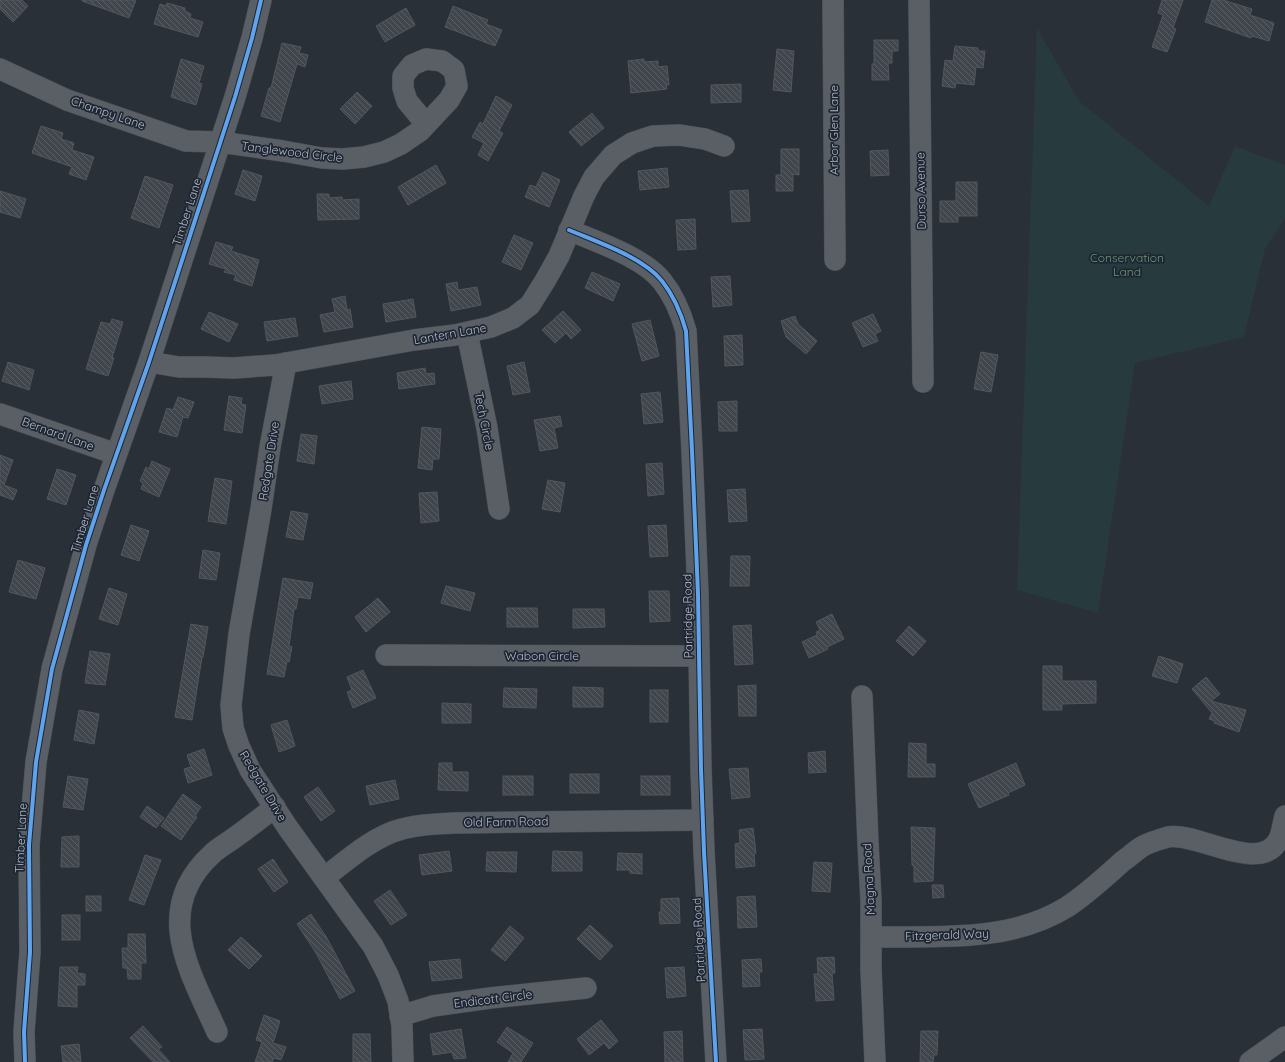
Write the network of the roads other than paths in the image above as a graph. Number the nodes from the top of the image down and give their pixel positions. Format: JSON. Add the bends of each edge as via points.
{"nodes":[{"id":1,"x":261,"y":0,"type":"edge"},
{"id":2,"x":832,"y":0,"type":"edge"},
{"id":3,"x":919,"y":0,"type":"edge"},
{"id":4,"x":0,"y":69,"type":"edge"},
{"id":5,"x":426,"y":124,"type":"dead end"},
{"id":6,"x":220,"y":142,"type":"junction"},
{"id":7,"x":724,"y":146,"type":"dead end"},
{"id":8,"x":569,"y":230,"type":"junction"},
{"id":9,"x":835,"y":260,"type":"dead end"},
{"id":10,"x":467,"y":333,"type":"junction"},
{"id":11,"x":149,"y":362,"type":"junction"},
{"id":12,"x":286,"y":363,"type":"junction"},
{"id":13,"x":923,"y":382,"type":"dead end"},
{"id":14,"x":0,"y":414,"type":"edge"},
{"id":15,"x":116,"y":454,"type":"junction"},
{"id":16,"x":499,"y":510,"type":"dead end"},
{"id":17,"x":386,"y":655,"type":"dead end"},
{"id":18,"x":699,"y":656,"type":"junction"},
{"id":19,"x":862,"y":696,"type":"dead end"},
{"id":20,"x":275,"y":808,"type":"junction"},
{"id":21,"x":1285,"y":816,"type":"edge"},
{"id":22,"x":703,"y":820,"type":"junction"},
{"id":23,"x":324,"y":878,"type":"junction"},
{"id":24,"x":872,"y":937,"type":"junction"},
{"id":25,"x":586,"y":988,"type":"dead end"},
{"id":26,"x":400,"y":1016,"type":"junction"},
{"id":27,"x":217,"y":1032,"type":"dead end"},
{"id":28,"x":1285,"y":1037,"type":"edge"},
{"id":29,"x":25,"y":1062,"type":"edge"},
{"id":30,"x":403,"y":1062,"type":"edge"},
{"id":31,"x":716,"y":1062,"type":"edge"},
{"id":32,"x":875,"y":1062,"type":"edge"},
{"id":33,"x":1250,"y":1062,"type":"edge"}],
"edges":[{"from":1,"to":6,"type":"street","name":"Timber Lane"},
{"from":2,"to":9,"type":"street","name":"Arbor Glen Lane"},
{"from":3,"to":13,"type":"street","name":"Durso Avenue"},
{"from":4,"to":6,"type":"street","name":"Champy Lane","via":[[67,100],[186,141]]},
{"from":5,"to":6,"type":"street","name":"Tanglewood Circle","via":[[401,144],[384,152],[343,160]]},
{"from":6,"to":11,"type":"street","name":"Timber Lane"},
{"from":7,"to":8,"type":"street","name":"Lantern Lane","via":[[705,139],[679,135],[653,136],[632,142],[613,155],[594,177]]},
{"from":8,"to":10,"type":"street","name":"Lantern Lane","via":[[559,256],[530,305],[513,318]]},
{"from":8,"to":18,"type":"street","name":"Partridge Road","via":[[645,266],[662,281],[673,298],[686,331]]},
{"from":10,"to":12,"type":"street","name":"Lantern Lane"},
{"from":10,"to":16,"type":"street","name":"Tech Circle","via":[[487,428]]},
{"from":11,"to":12,"type":"street","name":"Lantern Lane","via":[[179,367],[234,368]]},
{"from":11,"to":15,"type":"street","name":"Timber Lane"},
{"from":12,"to":20,"type":"street","name":"Redgate Drive","via":[[240,626],[231,705],[239,746],[250,770]]},
{"from":14,"to":15,"type":"street","name":"Bernard Lane"},
{"from":15,"to":29,"type":"street","name":"Timber Lane","via":[[86,545],[52,669],[37,755],[28,846],[30,952],[24,1032]]},
{"from":17,"to":18,"type":"street","name":"Wabon Circle"},
{"from":18,"to":22,"type":"street","name":"Partridge Road"},
{"from":19,"to":24,"type":"street","name":"Magna Road"},
{"from":20,"to":23,"type":"street","name":"Redgate Drive"},
{"from":20,"to":27,"type":"street","via":[[212,854],[195,872],[183,895],[179,915],[188,968]]},
{"from":21,"to":24,"type":"street","name":"Fitzgerald Way","via":[[1279,839],[1272,849],[1260,854],[1237,852],[1186,838],[1169,837],[1141,847],[1066,907],[1041,920],[1011,930],[978,936]]},
{"from":22,"to":23,"type":"street","name":"Old Farm Road","via":[[419,825],[384,836]]},
{"from":22,"to":31,"type":"street","name":"Partridge Road"},
{"from":23,"to":26,"type":"street","name":"Redgate Drive","via":[[373,946],[388,975],[398,1001]]},
{"from":24,"to":32,"type":"street","name":"Magna Road"},
{"from":25,"to":26,"type":"street","name":"Endicott Circle","via":[[433,1006]]},
{"from":26,"to":30,"type":"street","name":"Redgate Drive"},
{"from":28,"to":33,"type":"street"}]}
